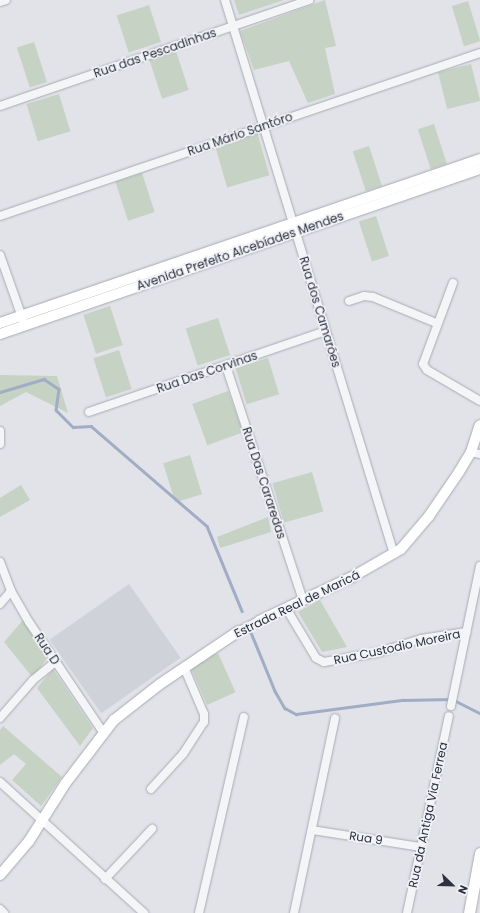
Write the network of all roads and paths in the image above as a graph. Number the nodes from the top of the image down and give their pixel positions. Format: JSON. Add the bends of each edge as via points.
{"nodes":[{"id":1,"x":6,"y":0,"type":"edge"},
{"id":2,"x":225,"y":0,"type":"edge"},
{"id":3,"x":309,"y":0,"type":"edge"},
{"id":4,"x":0,"y":2,"type":"edge"},
{"id":5,"x":233,"y":26,"type":"junction"},
{"id":6,"x":480,"y":53,"type":"edge"},
{"id":7,"x":0,"y":106,"type":"edge"},
{"id":8,"x":263,"y":126,"type":"junction"},
{"id":9,"x":480,"y":159,"type":"edge"},
{"id":10,"x":480,"y":168,"type":"edge"},
{"id":11,"x":0,"y":216,"type":"edge"},
{"id":12,"x":292,"y":223,"type":"junction"},
{"id":13,"x":295,"y":233,"type":"junction"},
{"id":14,"x":0,"y":255,"type":"edge"},
{"id":15,"x":453,"y":283,"type":"dead end"},
{"id":16,"x":349,"y":302,"type":"dead end"},
{"id":17,"x":24,"y":320,"type":"junction"},
{"id":18,"x":0,"y":323,"type":"edge"},
{"id":19,"x":436,"y":323,"type":"junction"},
{"id":20,"x":326,"y":331,"type":"junction"},
{"id":21,"x":0,"y":334,"type":"edge"},
{"id":22,"x":226,"y":366,"type":"junction"},
{"id":23,"x":480,"y":401,"type":"edge"},
{"id":24,"x":89,"y":412,"type":"dead end"},
{"id":25,"x":480,"y":425,"type":"edge"},
{"id":26,"x":0,"y":431,"type":"edge"},
{"id":27,"x":0,"y":444,"type":"edge"},
{"id":28,"x":475,"y":453,"type":"edge"},
{"id":29,"x":394,"y":554,"type":"junction"},
{"id":30,"x":0,"y":562,"type":"edge"},
{"id":31,"x":480,"y":566,"type":"edge"},
{"id":32,"x":11,"y":591,"type":"junction"},
{"id":33,"x":303,"y":600,"type":"junction"},
{"id":34,"x":0,"y":604,"type":"edge"},
{"id":35,"x":286,"y":608,"type":"junction"},
{"id":36,"x":259,"y":621,"type":"joint"},
{"id":37,"x":239,"y":631,"type":"joint"},
{"id":38,"x":466,"y":632,"type":"junction"},
{"id":39,"x":55,"y":662,"type":"junction"},
{"id":40,"x":184,"y":667,"type":"junction"},
{"id":41,"x":451,"y":706,"type":"dead end"},
{"id":42,"x":449,"y":716,"type":"dead end"},
{"id":43,"x":244,"y":717,"type":"dead end"},
{"id":44,"x":0,"y":718,"type":"edge"},
{"id":45,"x":335,"y":718,"type":"dead end"},
{"id":46,"x":104,"y":732,"type":"junction"},
{"id":47,"x":0,"y":782,"type":"edge"},
{"id":48,"x":151,"y":789,"type":"dead end"},
{"id":49,"x":41,"y":821,"type":"junction"},
{"id":50,"x":152,"y":829,"type":"dead end"},
{"id":51,"x":312,"y":830,"type":"junction"},
{"id":52,"x":421,"y":846,"type":"junction"},
{"id":53,"x":480,"y":853,"type":"edge"},
{"id":54,"x":0,"y":874,"type":"edge"},
{"id":55,"x":105,"y":879,"type":"junction"},
{"id":56,"x":0,"y":909,"type":"edge"},
{"id":57,"x":4,"y":913,"type":"edge"},
{"id":58,"x":144,"y":913,"type":"edge"},
{"id":59,"x":199,"y":913,"type":"edge"},
{"id":60,"x":294,"y":913,"type":"edge"},
{"id":61,"x":407,"y":913,"type":"edge"},
{"id":62,"x":469,"y":913,"type":"edge"}],
"edges":[{"from":1,"to":4,"type":"street"},
{"from":2,"to":5,"type":"street","name":"Rua dos Camarões"},
{"from":3,"to":5,"type":"street","name":"Rua das Pescadinhas"},
{"from":5,"to":7,"type":"street","name":"Rua das Pescadinhas"},
{"from":5,"to":8,"type":"street","name":"Rua dos Camarões"},
{"from":6,"to":8,"type":"street","name":"Rua Mário Santóro"},
{"from":8,"to":11,"type":"street","name":"Rua Mário Santóro"},
{"from":8,"to":12,"type":"street","name":"Rua dos Camarões"},
{"from":9,"to":12,"type":"main road","name":"Avenida Prefeito Alcebíades Mendes"},
{"from":10,"to":13,"type":"main road","name":"Avenida Prefeito Alcebíades Mendes"},
{"from":12,"to":13,"type":"street","name":"Rua dos Camarões"},
{"from":12,"to":17,"type":"main road","name":"Avenida Prefeito Alcebíades Mendes"},
{"from":13,"to":17,"type":"main road","name":"Avenida Prefeito Alcebíades Mendes"},
{"from":13,"to":20,"type":"street","name":"Rua dos Camarões"},
{"from":14,"to":17,"type":"street"},
{"from":15,"to":19,"type":"street"},
{"from":16,"to":19,"type":"street","via":[[364,296],[373,297]]},
{"from":17,"to":18,"type":"main road","name":"Avenida Prefeito Alcebíades Mendes"},
{"from":17,"to":21,"type":"main road","name":"Avenida Prefeito Alcebíades Mendes"},
{"from":19,"to":23,"type":"street","via":[[422,361],[424,367]]},
{"from":20,"to":22,"type":"street","name":"Rua Das Corvinas"},
{"from":20,"to":29,"type":"street","name":"Rua dos Camarões"},
{"from":22,"to":24,"type":"street","name":"Rua Das Corvinas"},
{"from":22,"to":33,"type":"street","name":"Rua Das Cararedas"},
{"from":25,"to":28,"type":"main road","name":"Estrada Real de Maricá"},
{"from":26,"to":27,"type":"street"},
{"from":28,"to":29,"type":"main road","name":"Estrada Real de Maricá","via":[[429,516],[408,542]]},
{"from":29,"to":33,"type":"main road","name":"Estrada Real de Maricá"},
{"from":30,"to":32,"type":"street","name":"Rua D"},
{"from":31,"to":38,"type":"street"},
{"from":32,"to":34,"type":"street"},
{"from":32,"to":39,"type":"street","name":"Rua D"},
{"from":33,"to":35,"type":"main road","name":"Estrada Real de Maricá"},
{"from":35,"to":36,"type":"main road","name":"Estrada Real de Maricá"},
{"from":35,"to":38,"type":"street","name":"Rua Custodio Moreira","via":[[316,658],[324,662],[380,652],[421,639]]},
{"from":36,"to":37,"type":"street","name":"Estrada Real de Maricá"},
{"from":37,"to":40,"type":"main road","name":"Estrada Real de Maricá"},
{"from":38,"to":41,"type":"street"},
{"from":39,"to":44,"type":"street","via":[[33,680]]},
{"from":39,"to":46,"type":"street","name":"Rua D"},
{"from":40,"to":46,"type":"main road","name":"Estrada Real de Maricá","via":[[126,710]]},
{"from":40,"to":48,"type":"street","via":[[204,714],[204,722],[183,754]]},
{"from":42,"to":52,"type":"street","name":"Rua da Antiga Via Ferrea"},
{"from":43,"to":59,"type":"street"},
{"from":45,"to":51,"type":"street"},
{"from":46,"to":49,"type":"main road","name":"Estrada Real de Maricá"},
{"from":47,"to":49,"type":"street"},
{"from":49,"to":54,"type":"main road","name":"Estrada Real de Maricá","via":[[29,841]]},
{"from":49,"to":55,"type":"street"},
{"from":50,"to":55,"type":"street"},
{"from":51,"to":52,"type":"street","name":"Rua 9"},
{"from":51,"to":60,"type":"street"},
{"from":52,"to":61,"type":"street","name":"Rua da Antiga Via Ferrea"},
{"from":53,"to":62,"type":"highway"},
{"from":55,"to":58,"type":"street"},
{"from":56,"to":57,"type":"street"}]}
